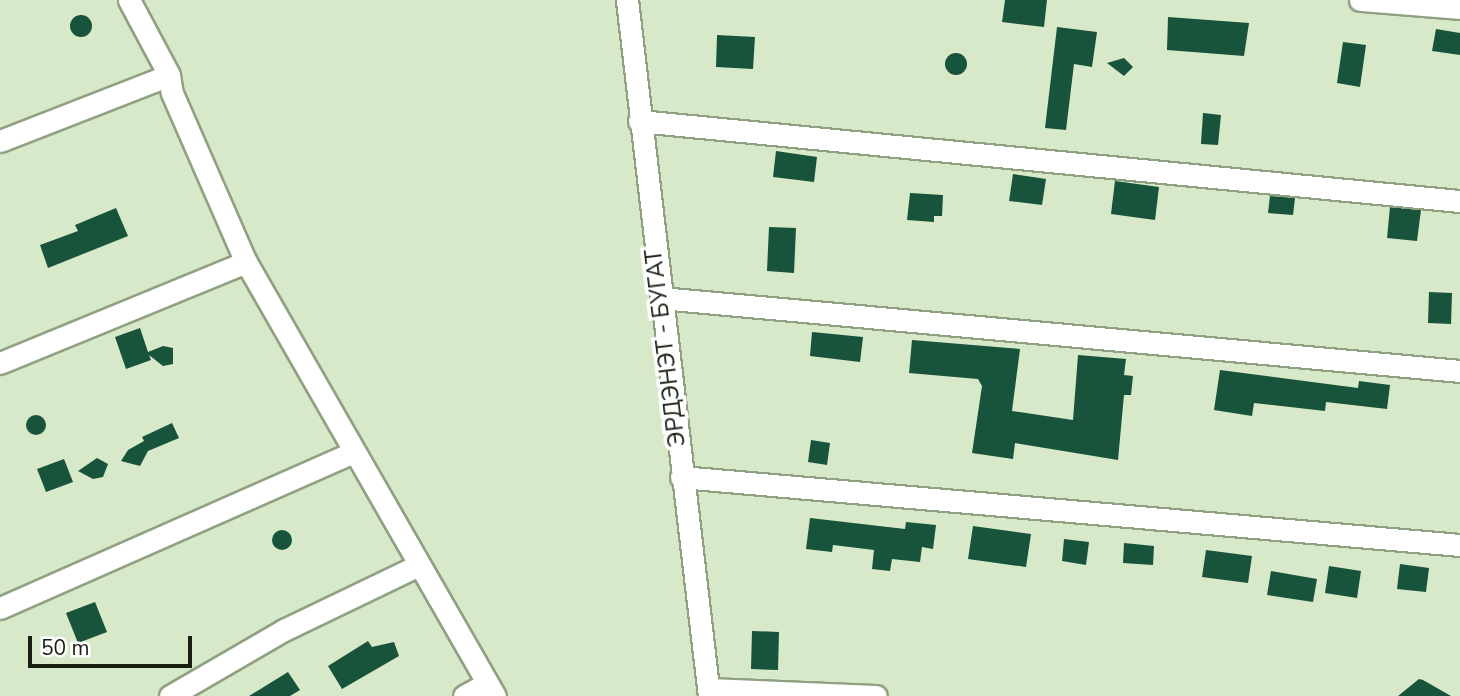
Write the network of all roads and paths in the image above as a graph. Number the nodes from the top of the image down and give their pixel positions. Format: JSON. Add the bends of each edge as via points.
{"nodes":[{"id":1,"x":129,"y":0,"type":"edge"},
{"id":2,"x":627,"y":0,"type":"edge"},
{"id":3,"x":1360,"y":0,"type":"edge"},
{"id":4,"x":1460,"y":8,"type":"edge"},
{"id":5,"x":169,"y":75,"type":"junction"},
{"id":6,"x":639,"y":121,"type":"junction"},
{"id":7,"x":0,"y":141,"type":"edge"},
{"id":8,"x":1460,"y":201,"type":"edge"},
{"id":9,"x":246,"y":262,"type":"junction"},
{"id":10,"x":661,"y":298,"type":"junction"},
{"id":11,"x":0,"y":363,"type":"edge"},
{"id":12,"x":1460,"y":371,"type":"edge"},
{"id":13,"x":353,"y":452,"type":"junction"},
{"id":14,"x":681,"y":477,"type":"junction"},
{"id":15,"x":1460,"y":545,"type":"edge"},
{"id":16,"x":419,"y":565,"type":"junction"},
{"id":17,"x":0,"y":608,"type":"edge"},
{"id":18,"x":491,"y":689,"type":"edge"},
{"id":19,"x":709,"y":693,"type":"edge"},
{"id":20,"x":170,"y":696,"type":"edge"},
{"id":21,"x":464,"y":696,"type":"edge"},
{"id":22,"x":876,"y":696,"type":"edge"}],
"edges":[{"from":1,"to":5,"type":"street"},
{"from":2,"to":6,"type":"street","name":"ЭРДЭНЭТ - БУГАТ"},
{"from":3,"to":4,"type":"street"},
{"from":5,"to":7,"type":"street"},
{"from":5,"to":9,"type":"street","via":[[172,93]]},
{"from":6,"to":8,"type":"street"},
{"from":6,"to":10,"type":"street","name":"ЭРДЭНЭТ - БУГАТ"},
{"from":9,"to":11,"type":"street"},
{"from":9,"to":13,"type":"street"},
{"from":10,"to":12,"type":"street"},
{"from":10,"to":14,"type":"street","name":"ЭРДЭНЭТ - БУГАТ"},
{"from":13,"to":16,"type":"street"},
{"from":13,"to":17,"type":"street"},
{"from":14,"to":15,"type":"street"},
{"from":14,"to":19,"type":"street","name":"ЭРДЭНЭТ - БУГАТ"},
{"from":16,"to":18,"type":"street"},
{"from":16,"to":20,"type":"street","via":[[284,630]]},
{"from":18,"to":21,"type":"street"},
{"from":19,"to":22,"type":"street"}]}
